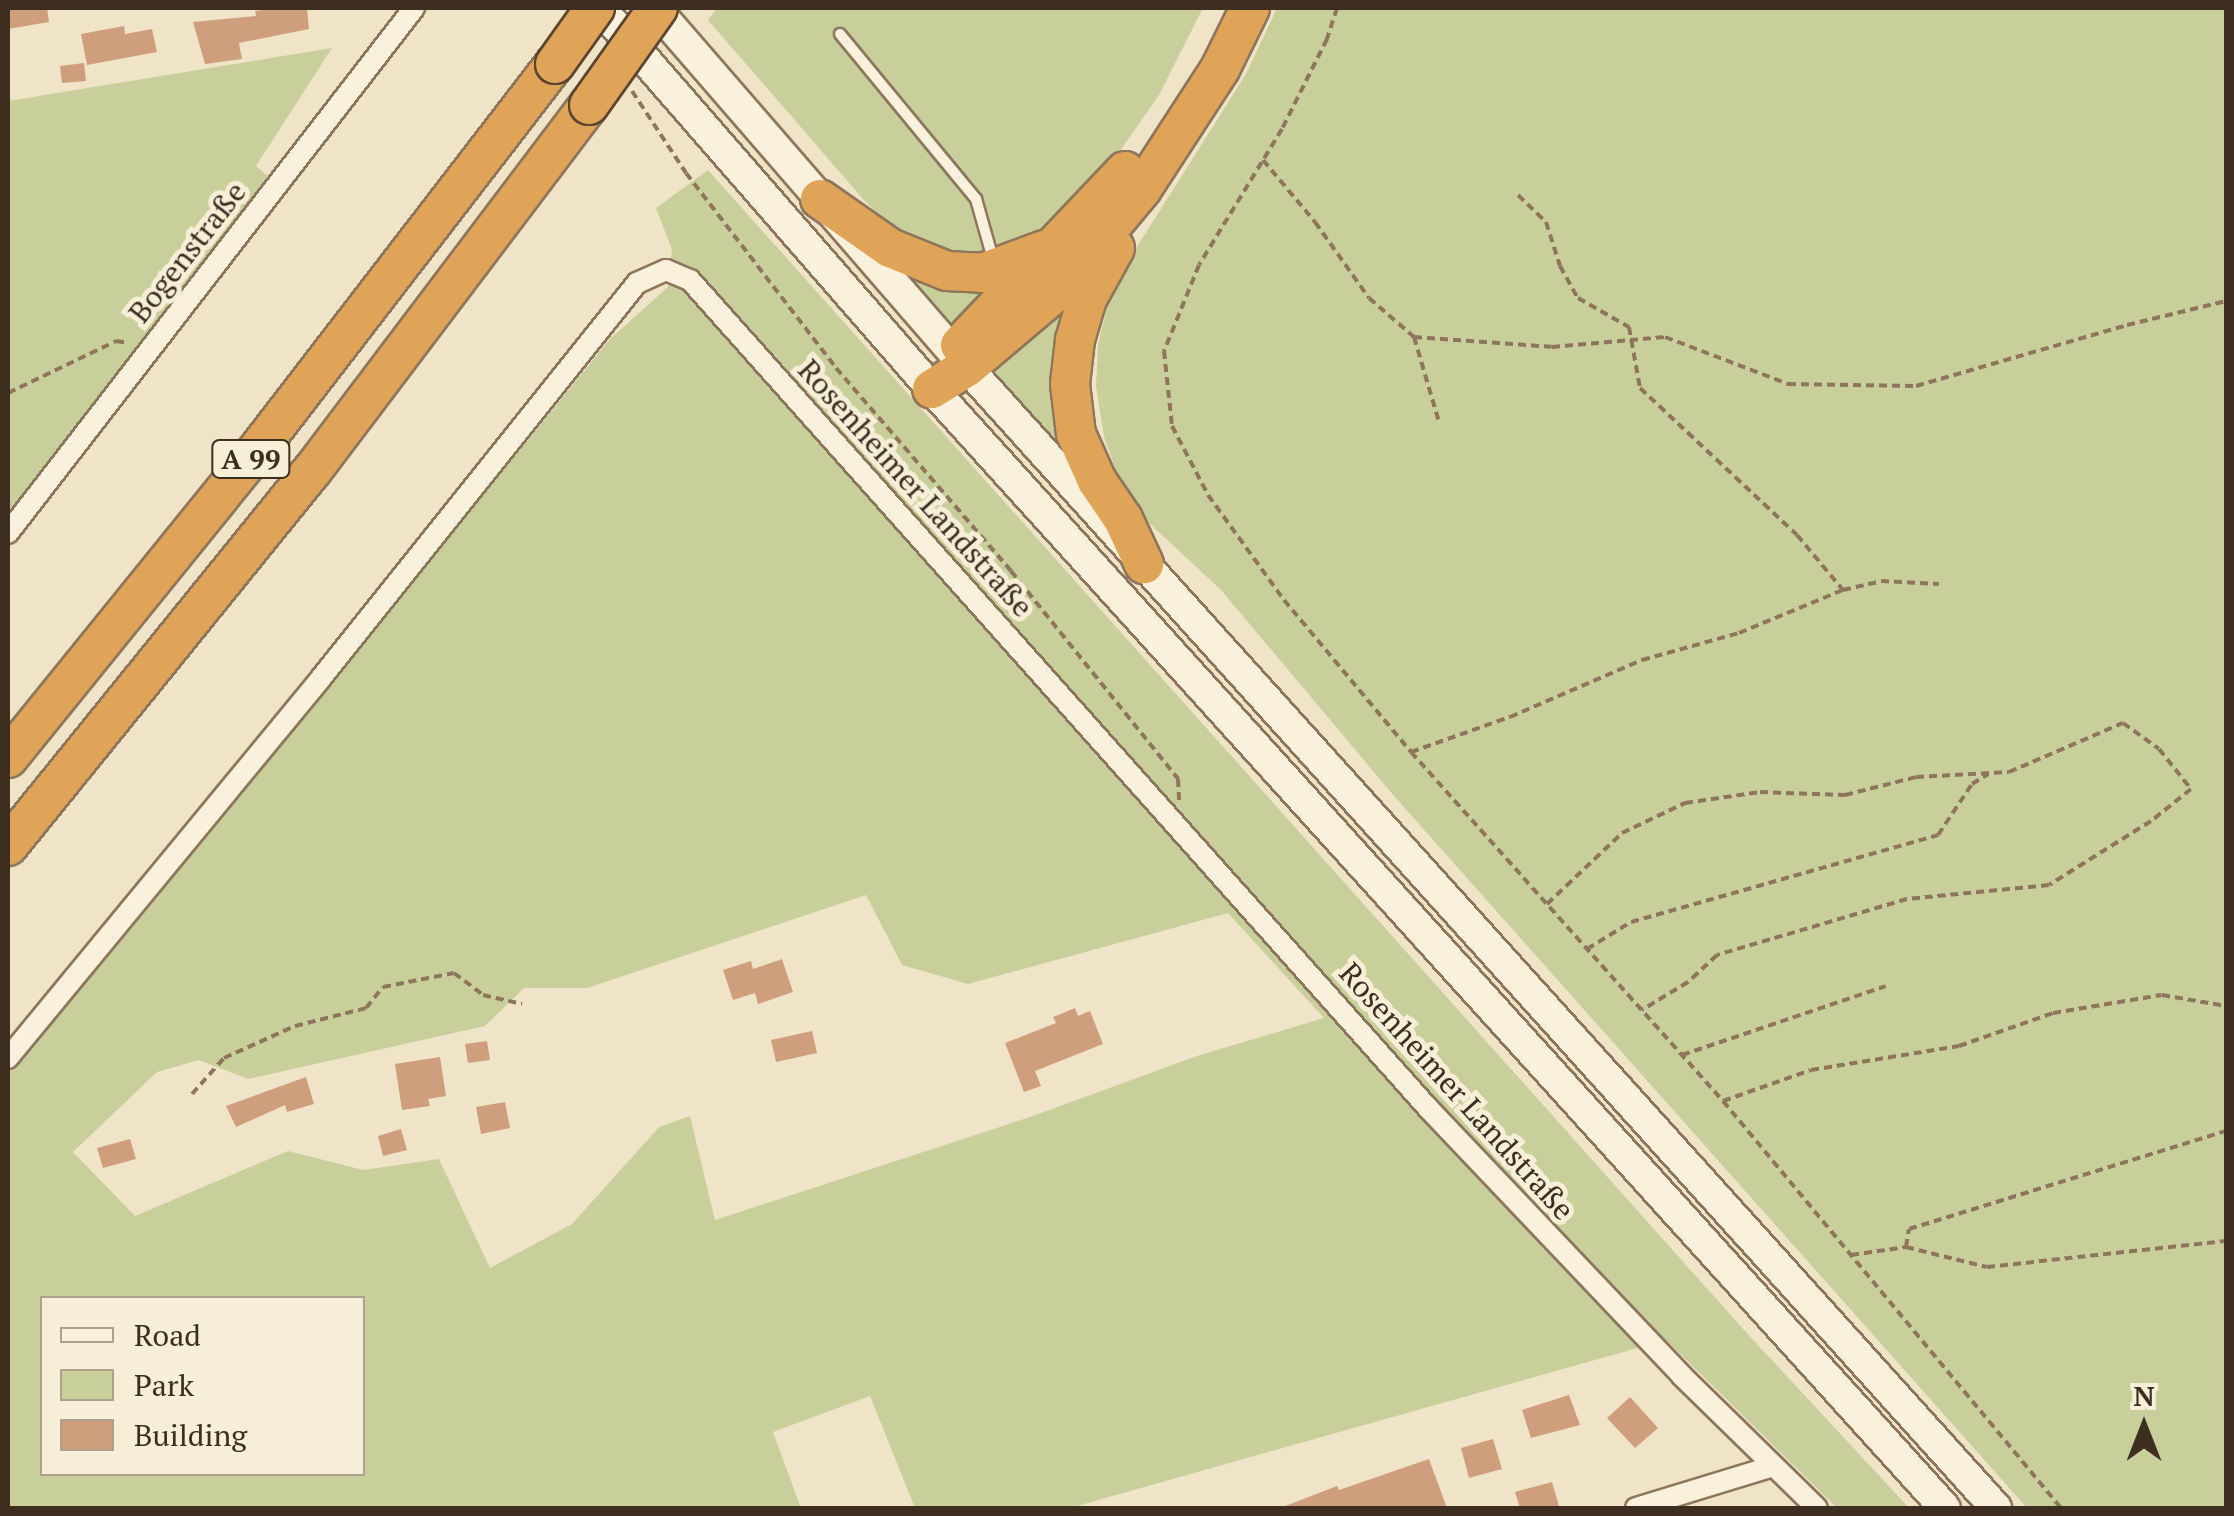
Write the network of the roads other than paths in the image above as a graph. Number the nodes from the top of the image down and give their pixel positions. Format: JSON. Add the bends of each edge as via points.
{"nodes":[{"id":1,"x":414,"y":8,"type":"edge"},
{"id":2,"x":597,"y":8,"type":"edge"},
{"id":3,"x":657,"y":8,"type":"edge"},
{"id":4,"x":1223,"y":8,"type":"edge"},
{"id":5,"x":1250,"y":8,"type":"edge"},
{"id":6,"x":840,"y":34,"type":"dead end"},
{"id":7,"x":1142,"y":189,"type":"junction"},
{"id":8,"x":820,"y":199,"type":"junction"},
{"id":9,"x":1060,"y":243,"type":"junction"},
{"id":10,"x":996,"y":269,"type":"junction"},
{"id":11,"x":960,"y":360,"type":"junction"},
{"id":12,"x":932,"y":389,"type":"junction"},
{"id":13,"x":8,"y":533,"type":"edge"},
{"id":14,"x":1144,"y":564,"type":"junction"},
{"id":15,"x":8,"y":758,"type":"edge"},
{"id":16,"x":8,"y":846,"type":"edge"},
{"id":17,"x":8,"y":1058,"type":"edge"},
{"id":18,"x":1773,"y":1466,"type":"junction"},
{"id":19,"x":1636,"y":1508,"type":"edge"},
{"id":20,"x":1817,"y":1508,"type":"edge"},
{"id":21,"x":1945,"y":1508,"type":"edge"},
{"id":22,"x":1996,"y":1508,"type":"edge"}],
"edges":[{"from":1,"to":13,"type":"street","name":"Bogenstraße"},
{"from":2,"to":12,"type":"main road"},
{"from":2,"to":15,"type":"highway","number":"A 99","bridge":true,"via":[[262,444]]},
{"from":3,"to":8,"type":"main road"},
{"from":3,"to":16,"type":"highway","number":"A 99","bridge":true,"via":[[324,456]]},
{"from":4,"to":9,"type":"highway","via":[[1173,103],[1122,175]]},
{"from":5,"to":7,"type":"highway","via":[[1220,70]]},
{"from":6,"to":10,"type":"lane","via":[[976,200]]},
{"from":7,"to":11,"type":"highway","via":[[1057,291]]},
{"from":7,"to":14,"type":"highway","via":[[1087,298],[1070,384],[1076,434]]},
{"from":8,"to":10,"type":"highway","via":[[890,248],[947,271]]},
{"from":8,"to":11,"type":"main road"},
{"from":9,"to":10,"type":"highway"},
{"from":9,"to":11,"type":"highway"},
{"from":11,"to":12,"type":"highway"},
{"from":11,"to":14,"type":"main road"},
{"from":12,"to":21,"type":"main road"},
{"from":14,"to":22,"type":"main road"},
{"from":17,"to":18,"type":"street","name":"Rosenheimer Landstraße","via":[[637,284],[666,270],[690,280],[1428,1108]]},
{"from":18,"to":19,"type":"street"},
{"from":18,"to":20,"type":"street","name":"Rosenheimer Landstraße"}]}
